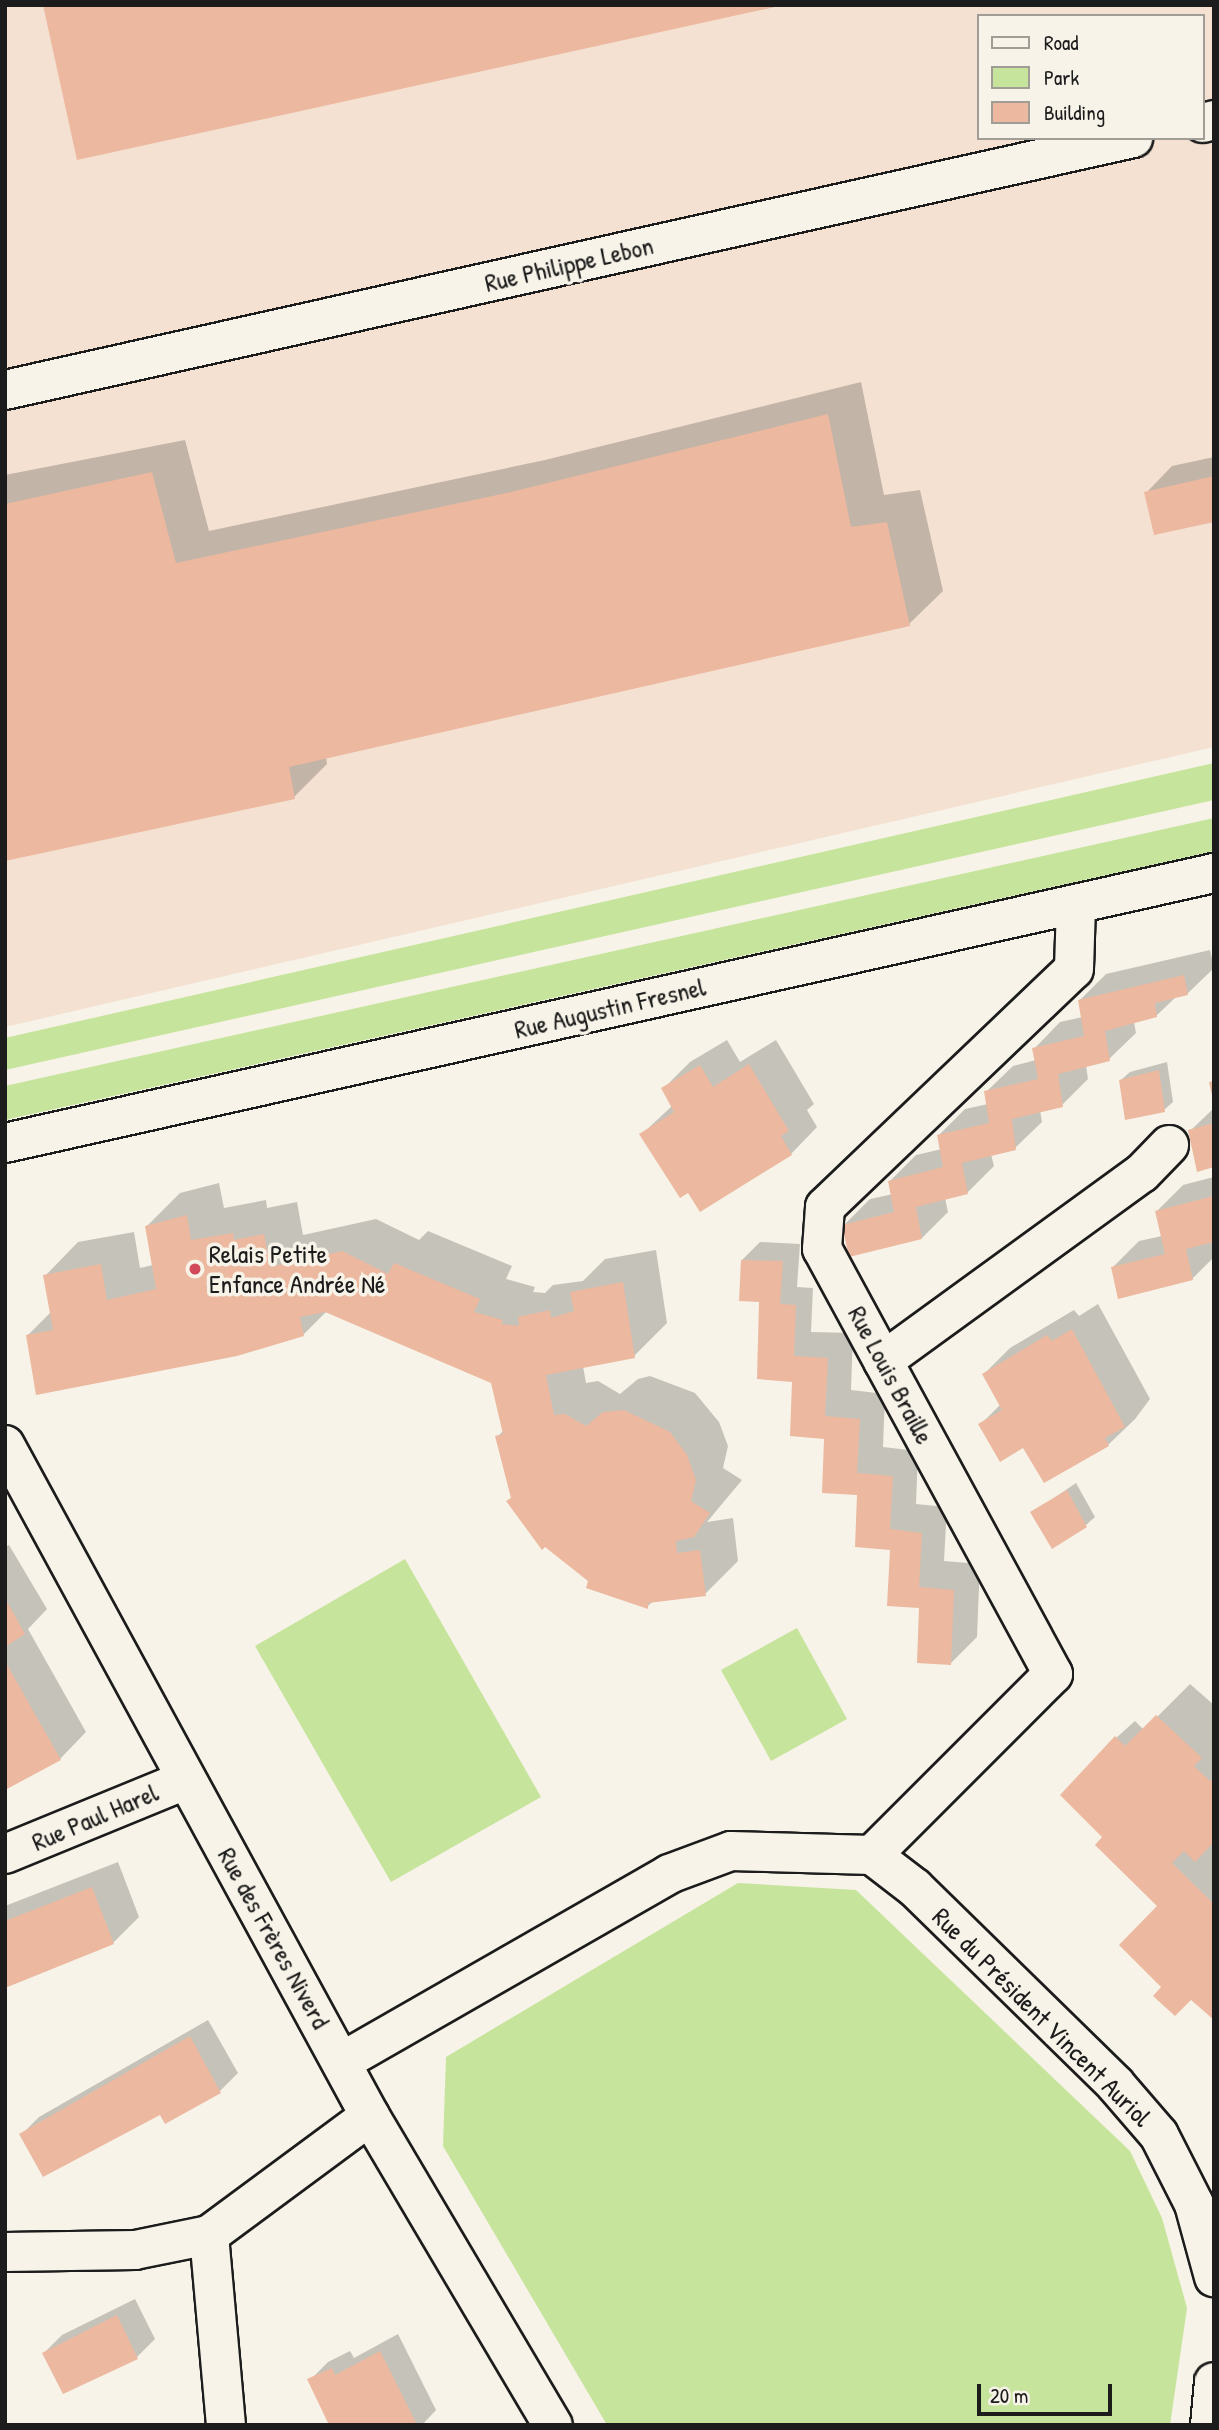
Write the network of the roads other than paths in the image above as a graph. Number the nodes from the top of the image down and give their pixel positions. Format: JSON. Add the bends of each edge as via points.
{"nodes":[{"id":1,"x":1124,"y":140,"type":"edge"},
{"id":2,"x":5,"y":390,"type":"edge"},
{"id":3,"x":1214,"y":873,"type":"edge"},
{"id":4,"x":1076,"y":904,"type":"junction"},
{"id":5,"x":5,"y":1143,"type":"edge"},
{"id":6,"x":1169,"y":1145,"type":"dead end"},
{"id":7,"x":883,"y":1361,"type":"junction"},
{"id":8,"x":5,"y":1445,"type":"edge"},
{"id":9,"x":185,"y":1780,"type":"junction"},
{"id":10,"x":5,"y":1854,"type":"edge"},
{"id":11,"x":872,"y":1855,"type":"junction"},
{"id":12,"x":344,"y":2061,"type":"junction"},
{"id":13,"x":370,"y":2116,"type":"junction"},
{"id":14,"x":1204,"y":2194,"type":"edge"},
{"id":15,"x":209,"y":2235,"type":"junction"},
{"id":16,"x":5,"y":2252,"type":"edge"},
{"id":17,"x":1214,"y":2277,"type":"edge"},
{"id":18,"x":1214,"y":2382,"type":"edge"},
{"id":19,"x":226,"y":2425,"type":"edge"},
{"id":20,"x":553,"y":2425,"type":"edge"},
{"id":21,"x":1210,"y":2425,"type":"edge"}],
"edges":[{"from":1,"to":2,"type":"street","name":"Rue Philippe Lebon"},
{"from":3,"to":4,"type":"street","name":"Rue Augustin Fresnel"},
{"from":4,"to":5,"type":"street","name":"Rue Augustin Fresnel"},
{"from":4,"to":7,"type":"street","name":"Rue Louis Braille","via":[[1074,969],[825,1207],[822,1248]]},
{"from":6,"to":7,"type":"street","via":[[1142,1173]]},
{"from":7,"to":11,"type":"street","name":"Rue Louis Braille","via":[[1053,1674]]},
{"from":8,"to":9,"type":"street","name":"Rue des Frères Niverd"},
{"from":9,"to":10,"type":"street","name":"Rue Paul Harel"},
{"from":9,"to":12,"type":"street","name":"Rue des Frères Niverd"},
{"from":11,"to":12,"type":"street","via":[[731,1851],[668,1874]]},
{"from":11,"to":14,"type":"street","name":"Rue du Président Vincent Auriol","via":[[915,1888],[1115,2084]]},
{"from":12,"to":13,"type":"street","name":"Rue des Frères Niverd"},
{"from":13,"to":15,"type":"street"},
{"from":13,"to":20,"type":"street","name":"Rue des Frères Niverd"},
{"from":14,"to":17,"type":"street","name":"Rue du Président Vincent Auriol"},
{"from":15,"to":16,"type":"street","via":[[135,2250]]},
{"from":15,"to":19,"type":"street"},
{"from":18,"to":21,"type":"street"}]}
